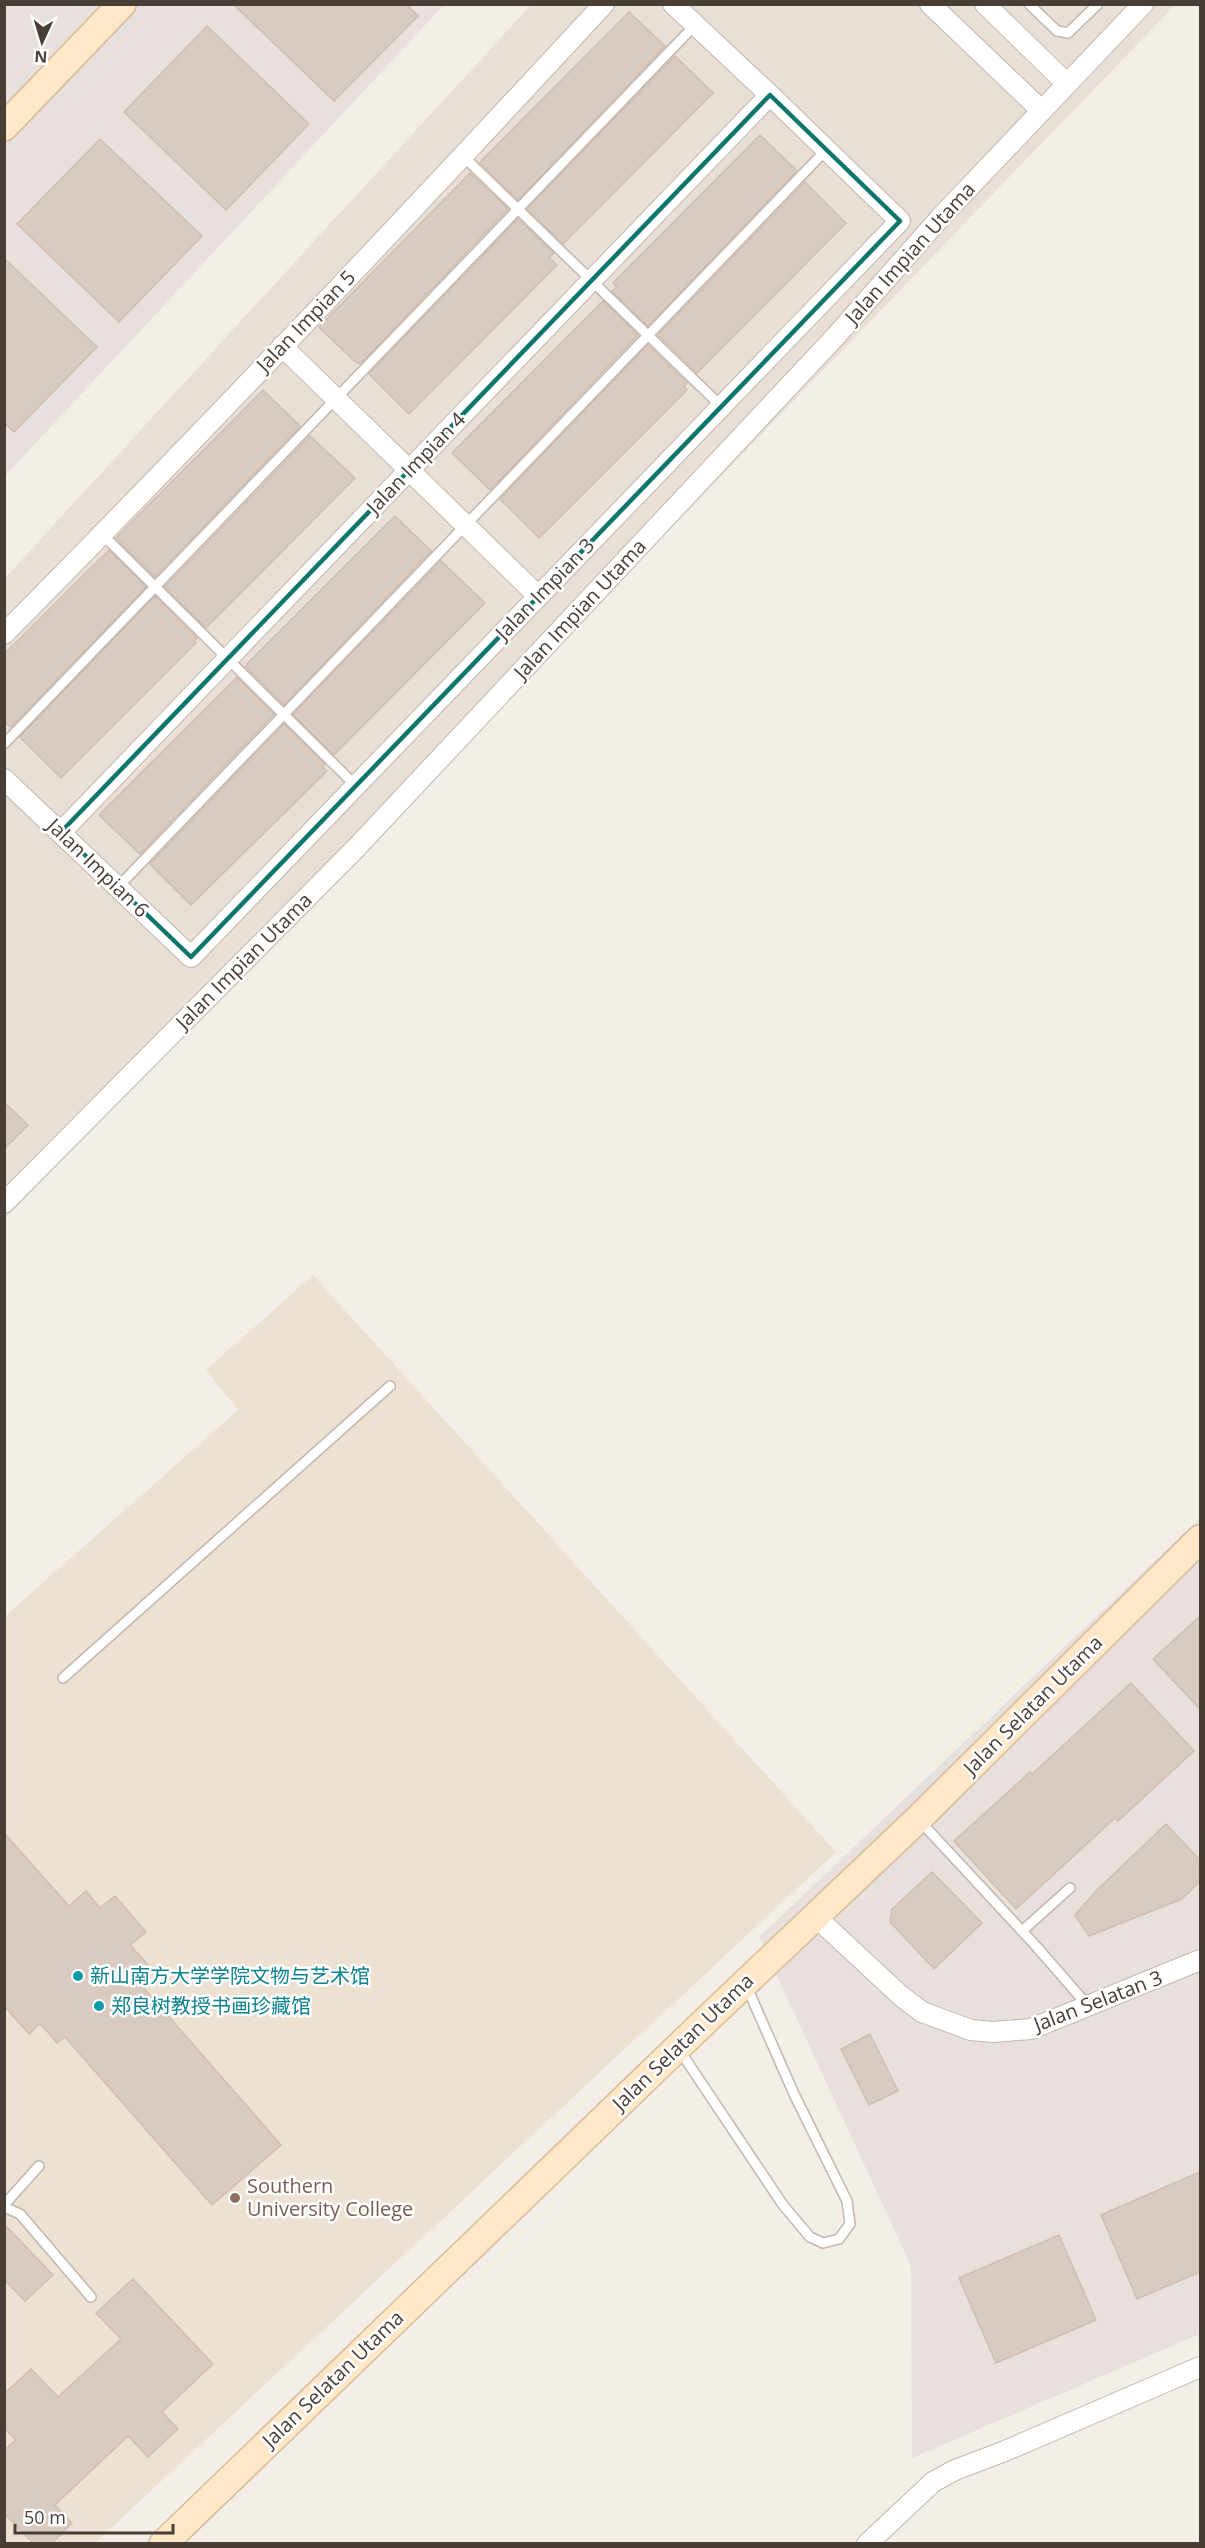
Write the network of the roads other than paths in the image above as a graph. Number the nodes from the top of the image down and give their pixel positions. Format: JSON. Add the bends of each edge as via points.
{"nodes":[{"id":1,"x":122,"y":4,"type":"edge"},
{"id":2,"x":604,"y":4,"type":"edge"},
{"id":3,"x":673,"y":4,"type":"edge"},
{"id":4,"x":930,"y":4,"type":"edge"},
{"id":5,"x":985,"y":4,"type":"edge"},
{"id":6,"x":1029,"y":4,"type":"edge"},
{"id":7,"x":1098,"y":4,"type":"edge"},
{"id":8,"x":1143,"y":4,"type":"edge"},
{"id":9,"x":695,"y":25,"type":"junction"},
{"id":10,"x":1067,"y":84,"type":"junction"},
{"id":11,"x":771,"y":94,"type":"junction"},
{"id":12,"x":1041,"y":111,"type":"junction"},
{"id":13,"x":4,"y":127,"type":"edge"},
{"id":14,"x":826,"y":150,"type":"junction"},
{"id":15,"x":463,"y":156,"type":"junction"},
{"id":16,"x":519,"y":210,"type":"junction"},
{"id":17,"x":592,"y":280,"type":"junction"},
{"id":18,"x":648,"y":335,"type":"junction"},
{"id":19,"x":282,"y":346,"type":"junction"},
{"id":20,"x":336,"y":399,"type":"junction"},
{"id":21,"x":721,"y":406,"type":"junction"},
{"id":22,"x":410,"y":470,"type":"junction"},
{"id":23,"x":466,"y":525,"type":"junction"},
{"id":24,"x":103,"y":535,"type":"junction"},
{"id":25,"x":156,"y":587,"type":"junction"},
{"id":26,"x":538,"y":596,"type":"junction"},
{"id":27,"x":4,"y":634,"type":"edge"},
{"id":28,"x":228,"y":659,"type":"junction"},
{"id":29,"x":284,"y":714,"type":"junction"},
{"id":30,"x":4,"y":744,"type":"edge"},
{"id":31,"x":4,"y":779,"type":"edge"},
{"id":32,"x":356,"y":786,"type":"junction"},
{"id":33,"x":61,"y":832,"type":"junction"},
{"id":34,"x":117,"y":888,"type":"junction"},
{"id":35,"x":191,"y":957,"type":"joint"},
{"id":36,"x":4,"y":1203,"type":"edge"},
{"id":37,"x":390,"y":1386,"type":"dead end"},
{"id":38,"x":1200,"y":1539,"type":"edge"},
{"id":39,"x":63,"y":1678,"type":"dead end"},
{"id":40,"x":918,"y":1819,"type":"junction"},
{"id":41,"x":1070,"y":1888,"type":"dead end"},
{"id":42,"x":816,"y":1917,"type":"junction"},
{"id":43,"x":1022,"y":1931,"type":"junction"},
{"id":44,"x":1200,"y":1960,"type":"edge"},
{"id":45,"x":745,"y":1983,"type":"junction"},
{"id":46,"x":1089,"y":2007,"type":"junction"},
{"id":47,"x":677,"y":2047,"type":"junction"},
{"id":48,"x":39,"y":2166,"type":"dead end"},
{"id":49,"x":4,"y":2206,"type":"edge"},
{"id":50,"x":91,"y":2296,"type":"dead end"},
{"id":51,"x":1200,"y":2367,"type":"edge"},
{"id":52,"x":163,"y":2544,"type":"edge"},
{"id":53,"x":867,"y":2544,"type":"edge"}],
"edges":[{"from":1,"to":13,"type":"street"},
{"from":2,"to":15,"type":"street","name":"Jalan Impian 5"},
{"from":3,"to":9,"type":"street"},
{"from":4,"to":12,"type":"street"},
{"from":5,"to":10,"type":"street"},
{"from":6,"to":7,"type":"lane","via":[[1057,31],[1068,33]]},
{"from":8,"to":10,"type":"street","name":"Jalan Impian Utama"},
{"from":9,"to":11,"type":"street"},
{"from":9,"to":16,"type":"lane"},
{"from":10,"to":12,"type":"street","name":"Jalan Impian Utama"},
{"from":11,"to":14,"type":"street"},
{"from":11,"to":17,"type":"street","name":"Jalan Impian 4"},
{"from":12,"to":36,"type":"street","name":"Jalan Impian Utama","via":[[357,847]]},
{"from":14,"to":18,"type":"lane"},
{"from":14,"to":21,"type":"street","name":"Jalan Impian 3","via":[[900,221]]},
{"from":15,"to":16,"type":"lane"},
{"from":15,"to":19,"type":"street","name":"Jalan Impian 5"},
{"from":16,"to":17,"type":"lane"},
{"from":16,"to":20,"type":"lane"},
{"from":17,"to":18,"type":"lane"},
{"from":17,"to":22,"type":"street","name":"Jalan Impian 4"},
{"from":18,"to":21,"type":"lane"},
{"from":18,"to":23,"type":"lane"},
{"from":19,"to":20,"type":"street"},
{"from":19,"to":24,"type":"street","name":"Jalan Impian 5"},
{"from":20,"to":22,"type":"street"},
{"from":20,"to":25,"type":"lane"},
{"from":21,"to":26,"type":"street","name":"Jalan Impian 3"},
{"from":22,"to":23,"type":"street"},
{"from":22,"to":28,"type":"street","name":"Jalan Impian 4"},
{"from":23,"to":26,"type":"street"},
{"from":23,"to":29,"type":"lane"},
{"from":24,"to":25,"type":"lane"},
{"from":24,"to":27,"type":"street","name":"Jalan Impian 5"},
{"from":25,"to":28,"type":"lane"},
{"from":25,"to":30,"type":"lane"},
{"from":26,"to":32,"type":"street","name":"Jalan Impian 3"},
{"from":28,"to":29,"type":"lane"},
{"from":28,"to":33,"type":"street","name":"Jalan Impian 4"},
{"from":29,"to":32,"type":"lane"},
{"from":29,"to":34,"type":"lane"},
{"from":31,"to":33,"type":"street","name":"Jalan Impian 6"},
{"from":32,"to":35,"type":"street","name":"Jalan Impian 3"},
{"from":33,"to":34,"type":"street","name":"Jalan Impian 6"},
{"from":34,"to":35,"type":"street","name":"Jalan Impian 6"},
{"from":37,"to":39,"type":"lane"},
{"from":38,"to":40,"type":"street","name":"Jalan Selatan Utama"},
{"from":40,"to":42,"type":"street","name":"Jalan Selatan Utama"},
{"from":40,"to":43,"type":"lane"},
{"from":41,"to":43,"type":"lane"},
{"from":42,"to":45,"type":"street","name":"Jalan Selatan Utama"},
{"from":42,"to":46,"type":"street","name":"Jalan Selatan 3","via":[[922,2012],[971,2030],[1031,2029]]},
{"from":43,"to":46,"type":"lane"},
{"from":44,"to":46,"type":"street","name":"Jalan Selatan 3"},
{"from":45,"to":47,"type":"street","name":"Jalan Selatan Utama"},
{"from":45,"to":47,"type":"lane","via":[[847,2201],[850,2224],[839,2239],[823,2243],[810,2237],[783,2205]]},
{"from":47,"to":52,"type":"street","name":"Jalan Selatan Utama"},
{"from":48,"to":49,"type":"lane"},
{"from":49,"to":50,"type":"lane","via":[[20,2214]]},
{"from":51,"to":53,"type":"street","via":[[955,2470],[933,2482]]}]}
